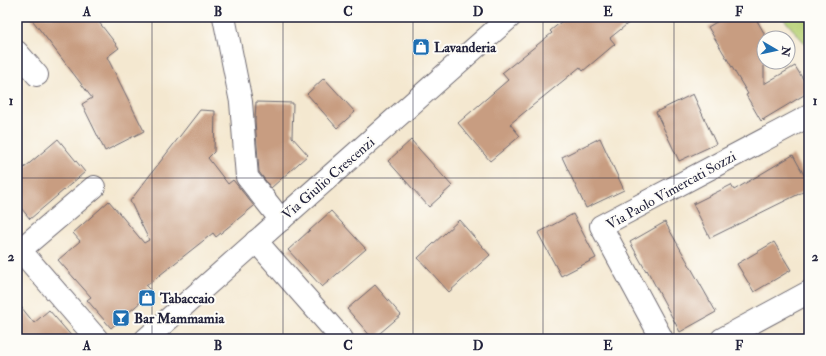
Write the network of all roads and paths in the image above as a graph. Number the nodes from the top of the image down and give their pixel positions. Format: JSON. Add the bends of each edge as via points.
{"nodes":[{"id":1,"x":224,"y":17,"type":"edge"},
{"id":2,"x":510,"y":17,"type":"edge"},
{"id":3,"x":17,"y":52,"type":"edge"},
{"id":4,"x":37,"y":75,"type":"dead end"},
{"id":5,"x":809,"y":116,"type":"edge"},
{"id":6,"x":94,"y":187,"type":"dead end"},
{"id":7,"x":281,"y":220,"type":"junction"},
{"id":8,"x":256,"y":241,"type":"junction"},
{"id":9,"x":809,"y":292,"type":"edge"},
{"id":10,"x":97,"y":339,"type":"edge"},
{"id":11,"x":146,"y":339,"type":"edge"},
{"id":12,"x":342,"y":339,"type":"edge"},
{"id":13,"x":662,"y":339,"type":"edge"},
{"id":14,"x":722,"y":339,"type":"edge"}],
"edges":[{"from":1,"to":7,"type":"street","via":[[241,102],[247,177]]},
{"from":2,"to":7,"type":"street","name":"Via Giulio Crescenzi"},
{"from":3,"to":4,"type":"street"},
{"from":5,"to":13,"type":"street","name":"Via Paolo Vimercati Sozzi","via":[[601,226]]},
{"from":6,"to":10,"type":"street","via":[[20,250]]},
{"from":7,"to":8,"type":"street","name":"Via Giulio Crescenzi"},
{"from":8,"to":11,"type":"street","name":"Via Giulio Crescenzi"},
{"from":8,"to":12,"type":"street"},
{"from":9,"to":14,"type":"street"}]}
